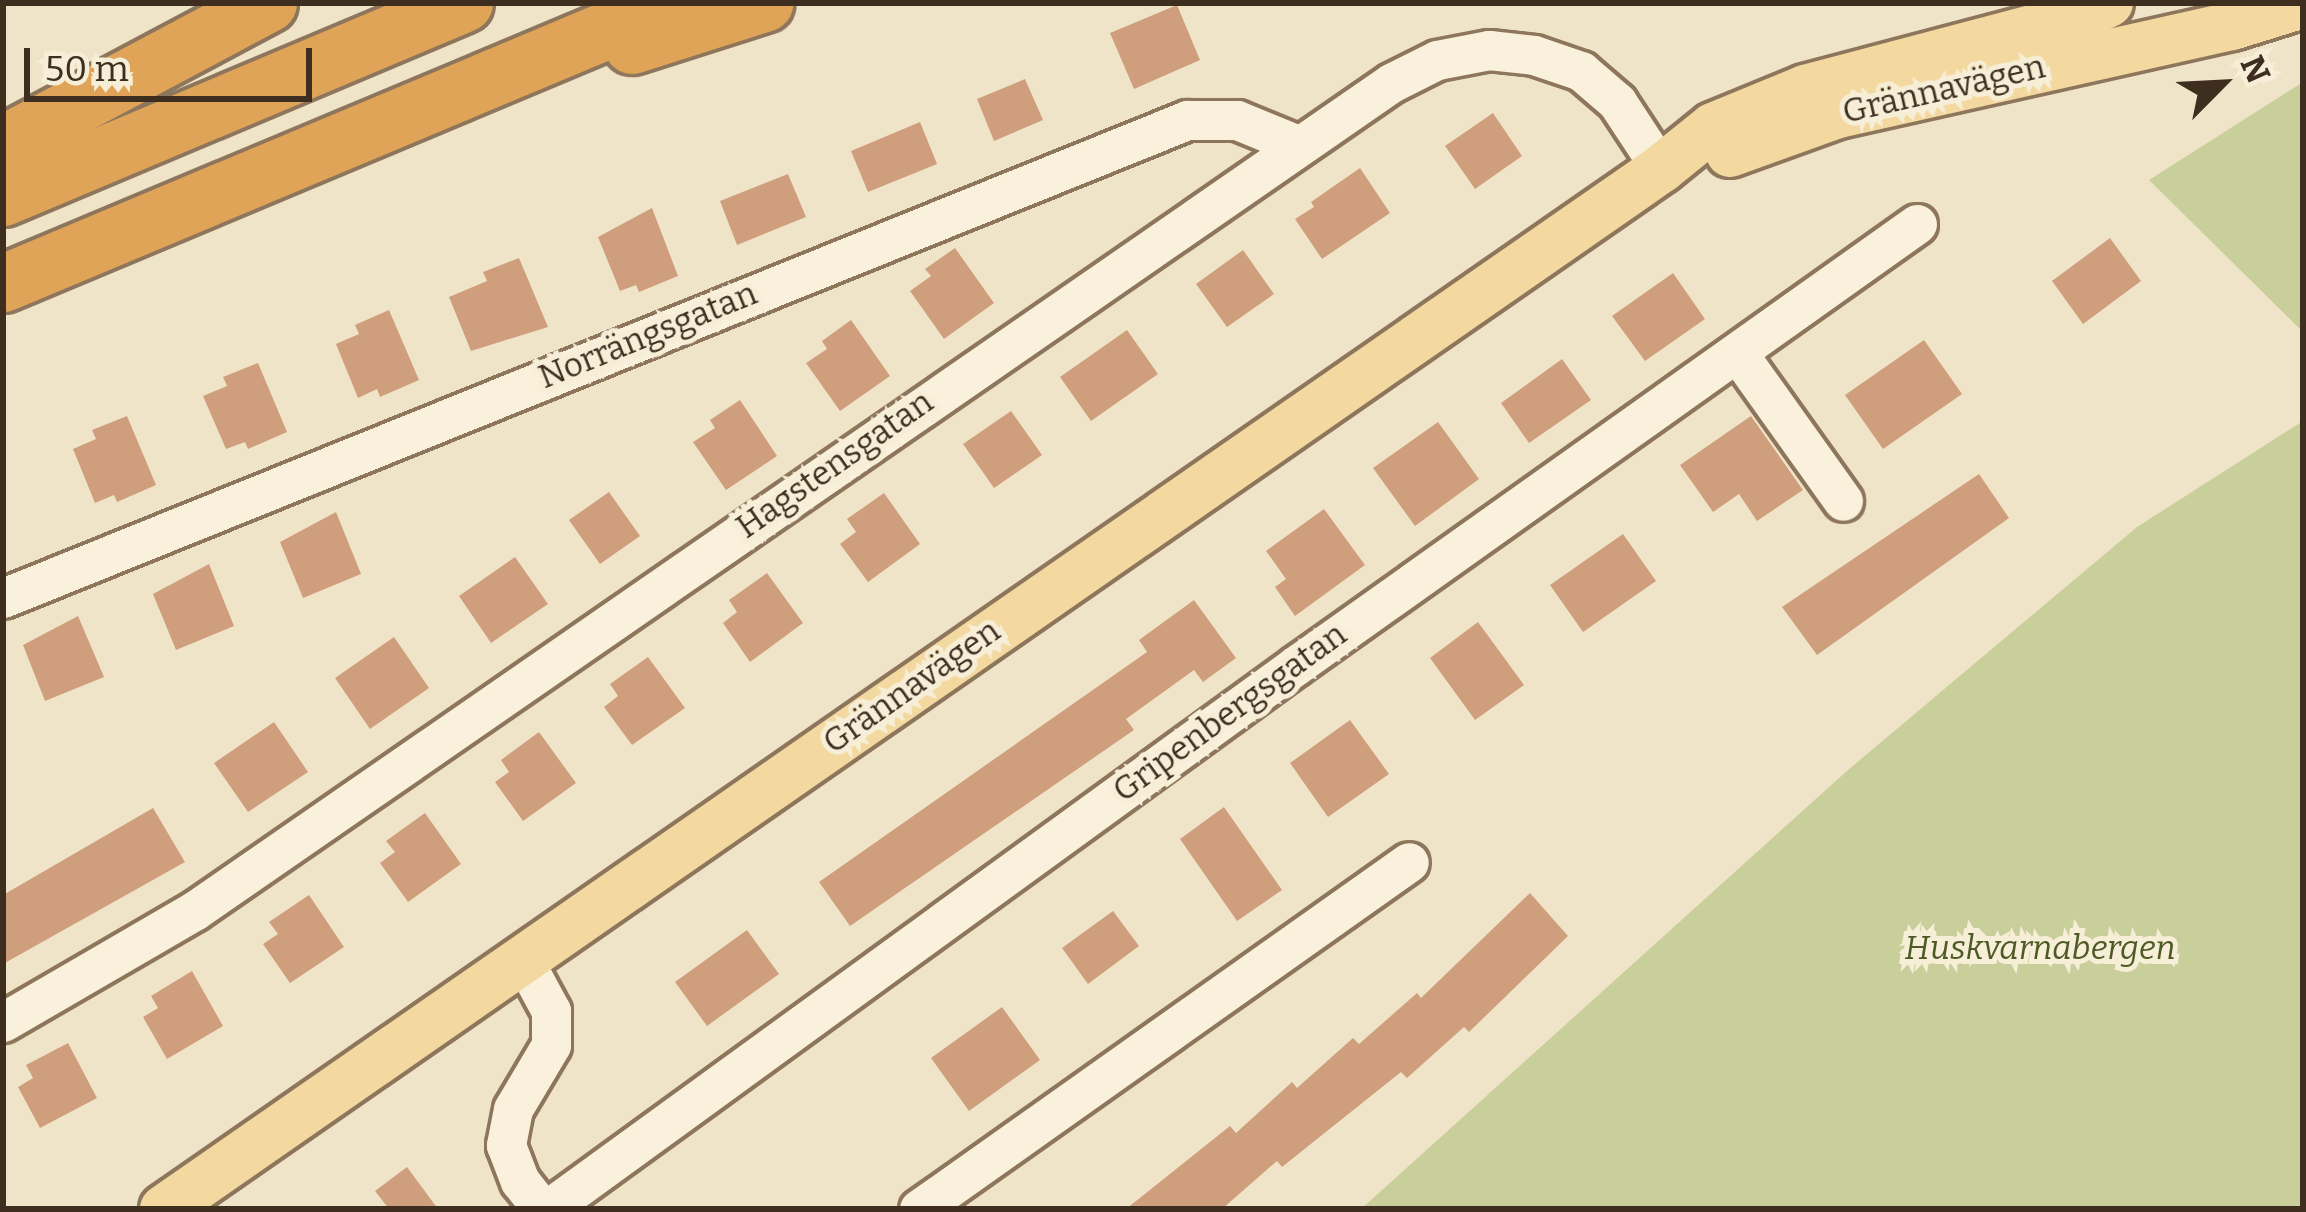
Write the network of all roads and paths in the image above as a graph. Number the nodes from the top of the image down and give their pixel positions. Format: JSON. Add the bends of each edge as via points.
{"nodes":[{"id":1,"x":268,"y":3,"type":"edge"},
{"id":2,"x":464,"y":3,"type":"edge"},
{"id":3,"x":670,"y":3,"type":"edge"},
{"id":4,"x":764,"y":3,"type":"edge"},
{"id":5,"x":2110,"y":3,"type":"edge"},
{"id":6,"x":2303,"y":4,"type":"edge"},
{"id":7,"x":2229,"y":14,"type":"edge"},
{"id":8,"x":382,"y":124,"type":"junction"},
{"id":9,"x":3,"y":144,"type":"edge"},
{"id":10,"x":1298,"y":145,"type":"junction"},
{"id":11,"x":1661,"y":169,"type":"junction"},
{"id":12,"x":3,"y":197,"type":"edge"},
{"id":13,"x":1917,"y":224,"type":"dead end"},
{"id":14,"x":3,"y":283,"type":"edge"},
{"id":15,"x":1739,"y":355,"type":"junction"},
{"id":16,"x":1843,"y":501,"type":"dead end"},
{"id":17,"x":3,"y":598,"type":"edge"},
{"id":18,"x":1409,"y":862,"type":"dead end"},
{"id":19,"x":524,"y":961,"type":"junction"},
{"id":20,"x":3,"y":1022,"type":"edge"},
{"id":21,"x":164,"y":1209,"type":"edge"},
{"id":22,"x":545,"y":1209,"type":"edge"},
{"id":23,"x":919,"y":1209,"type":"edge"}],
"edges":[{"from":1,"to":9,"type":"highway"},
{"from":2,"to":12,"type":"highway"},
{"from":3,"to":8,"type":"highway"},
{"from":4,"to":8,"type":"highway"},
{"from":5,"to":11,"type":"main road","name":"Grännavägen","via":[[1805,89],[1713,127]]},
{"from":6,"to":7,"type":"main road","name":"Grännavägen"},
{"from":7,"to":11,"type":"main road","name":"Grännavägen","via":[[1838,114],[1717,158]]},
{"from":8,"to":14,"type":"highway"},
{"from":10,"to":11,"type":"street","name":"Hagstensgatan","via":[[1437,60],[1489,50],[1581,71],[1617,102]]},
{"from":10,"to":17,"type":"street","name":"Norrängsgatan","via":[[1237,120],[1187,120]]},
{"from":10,"to":20,"type":"street","name":"Hagstensgatan","via":[[194,911]]},
{"from":11,"to":19,"type":"main road","name":"Grännavägen"},
{"from":13,"to":15,"type":"street","name":"Gripenbergsgatan"},
{"from":15,"to":16,"type":"street"},
{"from":15,"to":22,"type":"street","name":"Gripenbergsgatan"},
{"from":18,"to":23,"type":"street"},
{"from":19,"to":21,"type":"main road","name":"Grännavägen"},
{"from":19,"to":22,"type":"street","name":"Gripenbergsgatan","via":[[551,1011],[551,1045],[513,1109],[506,1145],[520,1181]]}]}
